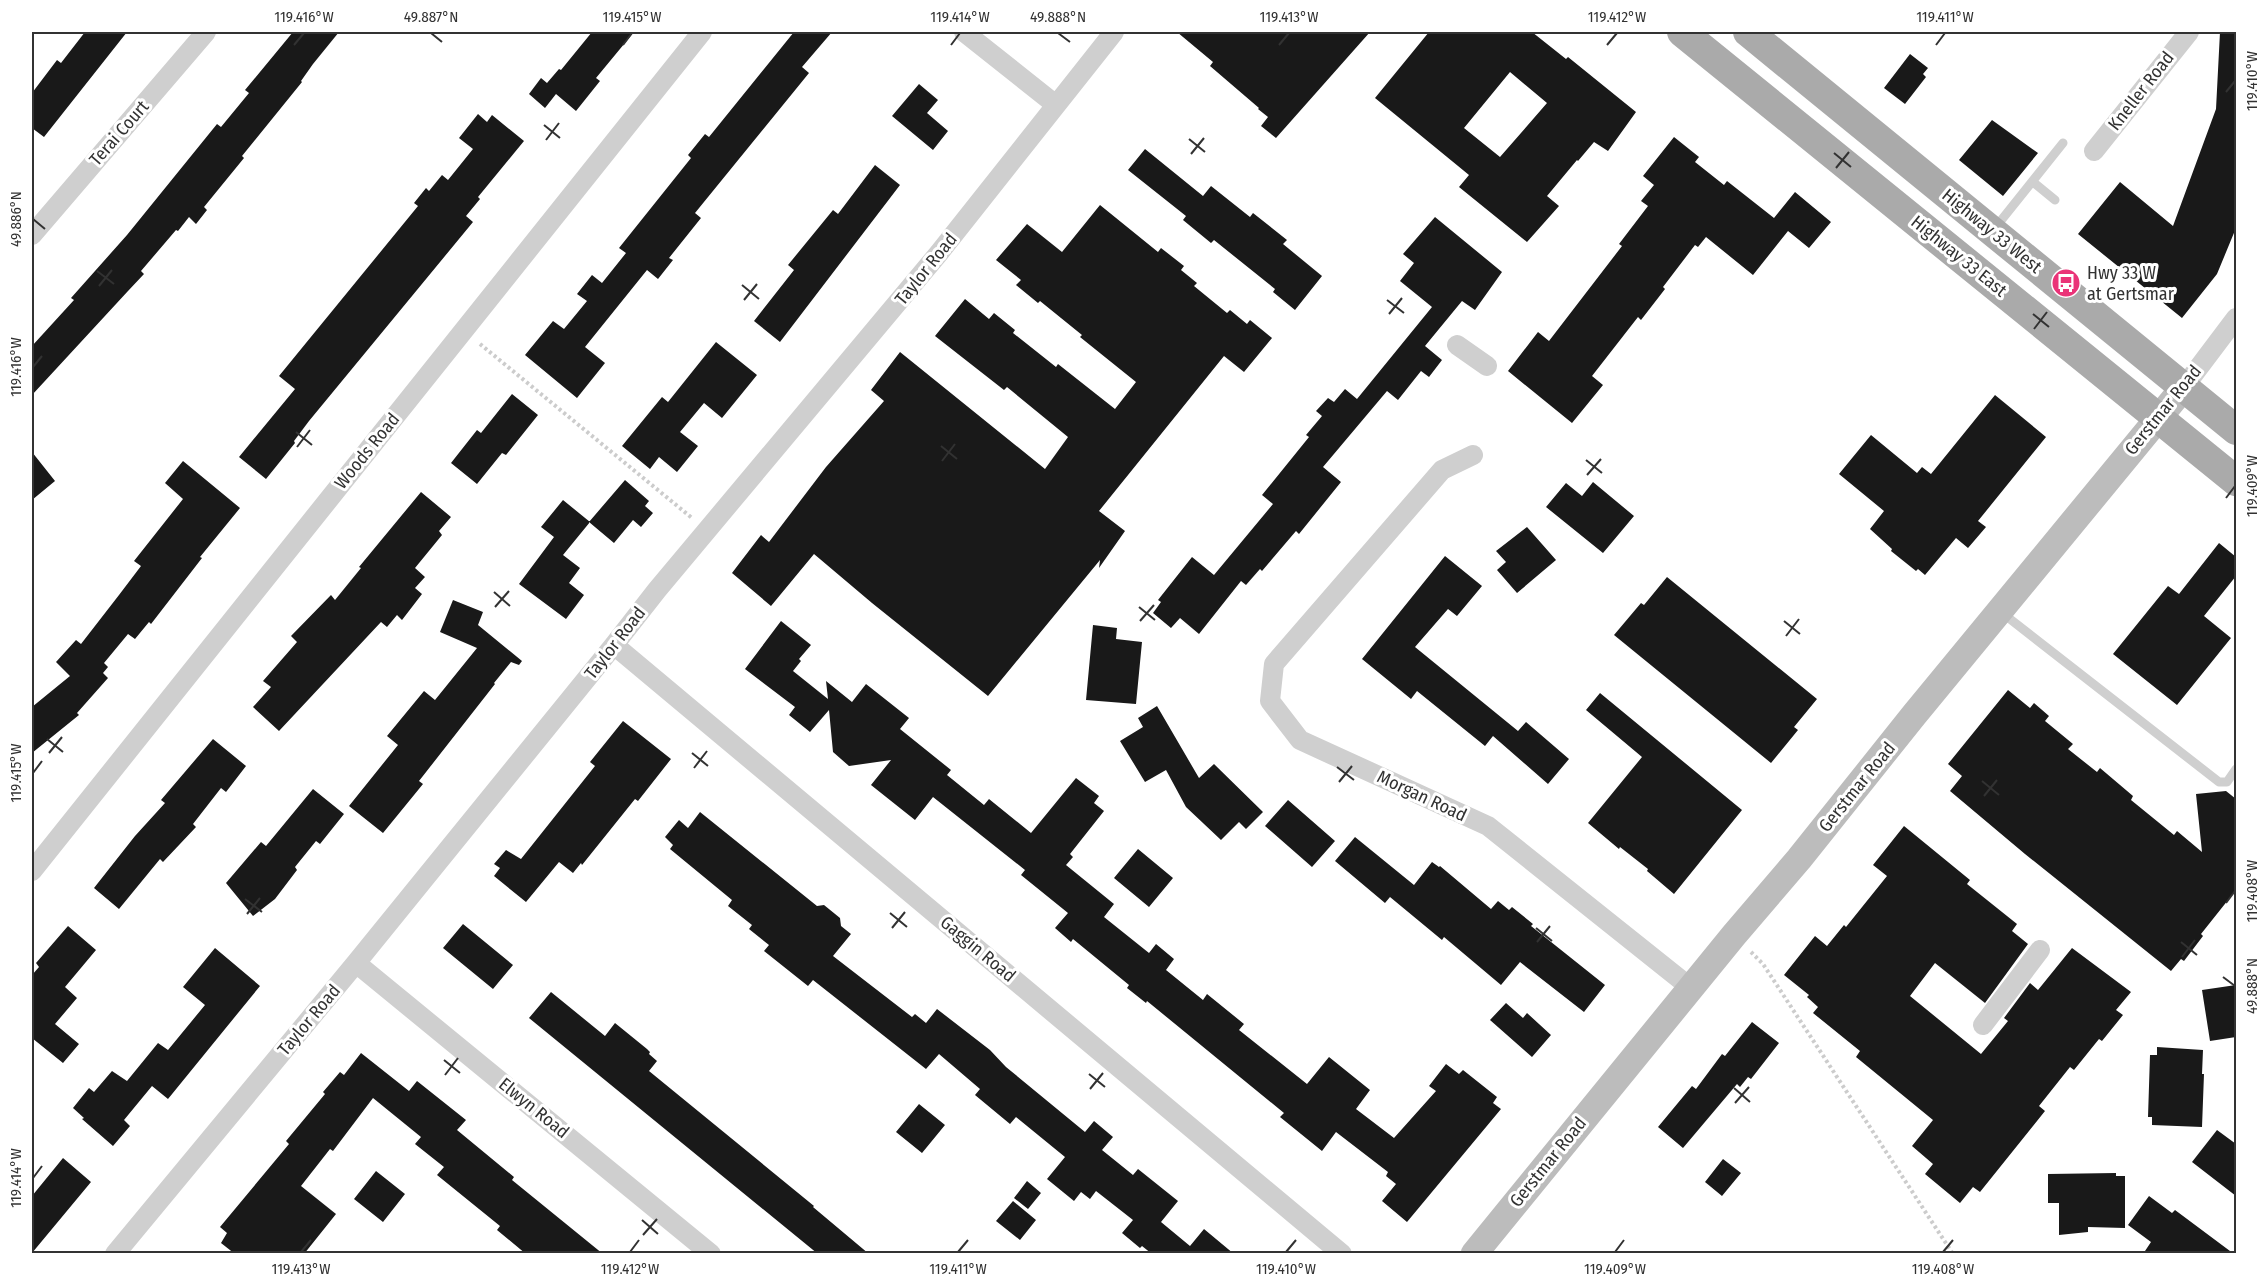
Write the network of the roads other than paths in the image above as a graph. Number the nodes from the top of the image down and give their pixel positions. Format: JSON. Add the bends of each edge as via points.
{"nodes":[{"id":1,"x":206,"y":32,"type":"edge"},
{"id":2,"x":702,"y":32,"type":"edge"},
{"id":3,"x":964,"y":32,"type":"edge"},
{"id":4,"x":1114,"y":32,"type":"edge"},
{"id":5,"x":1682,"y":32,"type":"edge"},
{"id":6,"x":1748,"y":32,"type":"edge"},
{"id":7,"x":2189,"y":32,"type":"edge"},
{"id":8,"x":1056,"y":105,"type":"junction"},
{"id":9,"x":2063,"y":143,"type":"dead end"},
{"id":10,"x":2094,"y":151,"type":"dead end"},
{"id":11,"x":2032,"y":182,"type":"junction"},
{"id":12,"x":2055,"y":200,"type":"dead end"},
{"id":13,"x":1993,"y":231,"type":"junction"},
{"id":14,"x":32,"y":235,"type":"edge"},
{"id":15,"x":2236,"y":318,"type":"edge"},
{"id":16,"x":1456,"y":345,"type":"dead end"},
{"id":17,"x":1487,"y":366,"type":"dead end"},
{"id":18,"x":2184,"y":387,"type":"junction"},
{"id":19,"x":2158,"y":417,"type":"junction"},
{"id":20,"x":2236,"y":430,"type":"edge"},
{"id":21,"x":1473,"y":454,"type":"dead end"},
{"id":22,"x":2236,"y":481,"type":"edge"},
{"id":23,"x":1999,"y":611,"type":"junction"},
{"id":24,"x":614,"y":645,"type":"junction"},
{"id":25,"x":2236,"y":769,"type":"edge"},
{"id":26,"x":32,"y":871,"type":"edge"},
{"id":27,"x":2040,"y":950,"type":"dead end"},
{"id":28,"x":356,"y":963,"type":"junction"},
{"id":29,"x":1691,"y":988,"type":"junction"},
{"id":30,"x":1983,"y":1025,"type":"dead end"},
{"id":31,"x":116,"y":1254,"type":"edge"},
{"id":32,"x":711,"y":1254,"type":"edge"},
{"id":33,"x":1342,"y":1254,"type":"edge"},
{"id":34,"x":1474,"y":1254,"type":"edge"}],
"edges":[{"from":1,"to":14,"type":"street","name":"Terai Court"},
{"from":2,"to":26,"type":"street","name":"Woods Road"},
{"from":3,"to":8,"type":"street"},
{"from":4,"to":8,"type":"street","name":"Taylor Road"},
{"from":5,"to":19,"type":"main road","name":"Highway 33 East"},
{"from":6,"to":13,"type":"main road","name":"Highway 33 West"},
{"from":7,"to":10,"type":"street","name":"Kneller Road"},
{"from":8,"to":24,"type":"street","name":"Taylor Road","via":[[939,253]]},
{"from":9,"to":11,"type":"lane"},
{"from":11,"to":12,"type":"lane"},
{"from":11,"to":13,"type":"lane"},
{"from":13,"to":18,"type":"main road","name":"Highway 33 West"},
{"from":15,"to":18,"type":"street","name":"Gerstmar Road"},
{"from":16,"to":17,"type":"street"},
{"from":18,"to":19,"type":"street","name":"Gerstmar Road"},
{"from":18,"to":20,"type":"main road","name":"Highway 33 West"},
{"from":19,"to":22,"type":"main road","name":"Highway 33 East"},
{"from":19,"to":23,"type":"street","name":"Gerstmar Road"},
{"from":21,"to":29,"type":"street","name":"Morgan Road","via":[[1442,470],[1274,664],[1270,701],[1300,740],[1488,826]]},
{"from":23,"to":25,"type":"lane","via":[[2219,782],[2227,782]]},
{"from":23,"to":29,"type":"street","name":"Gerstmar Road"},
{"from":24,"to":28,"type":"street","name":"Taylor Road"},
{"from":24,"to":33,"type":"street","name":"Gaggin Road"},
{"from":27,"to":30,"type":"street"},
{"from":28,"to":31,"type":"street","name":"Taylor Road"},
{"from":28,"to":32,"type":"street","name":"Elwyn Road"},
{"from":29,"to":34,"type":"street","name":"Gerstmar Road"}]}
